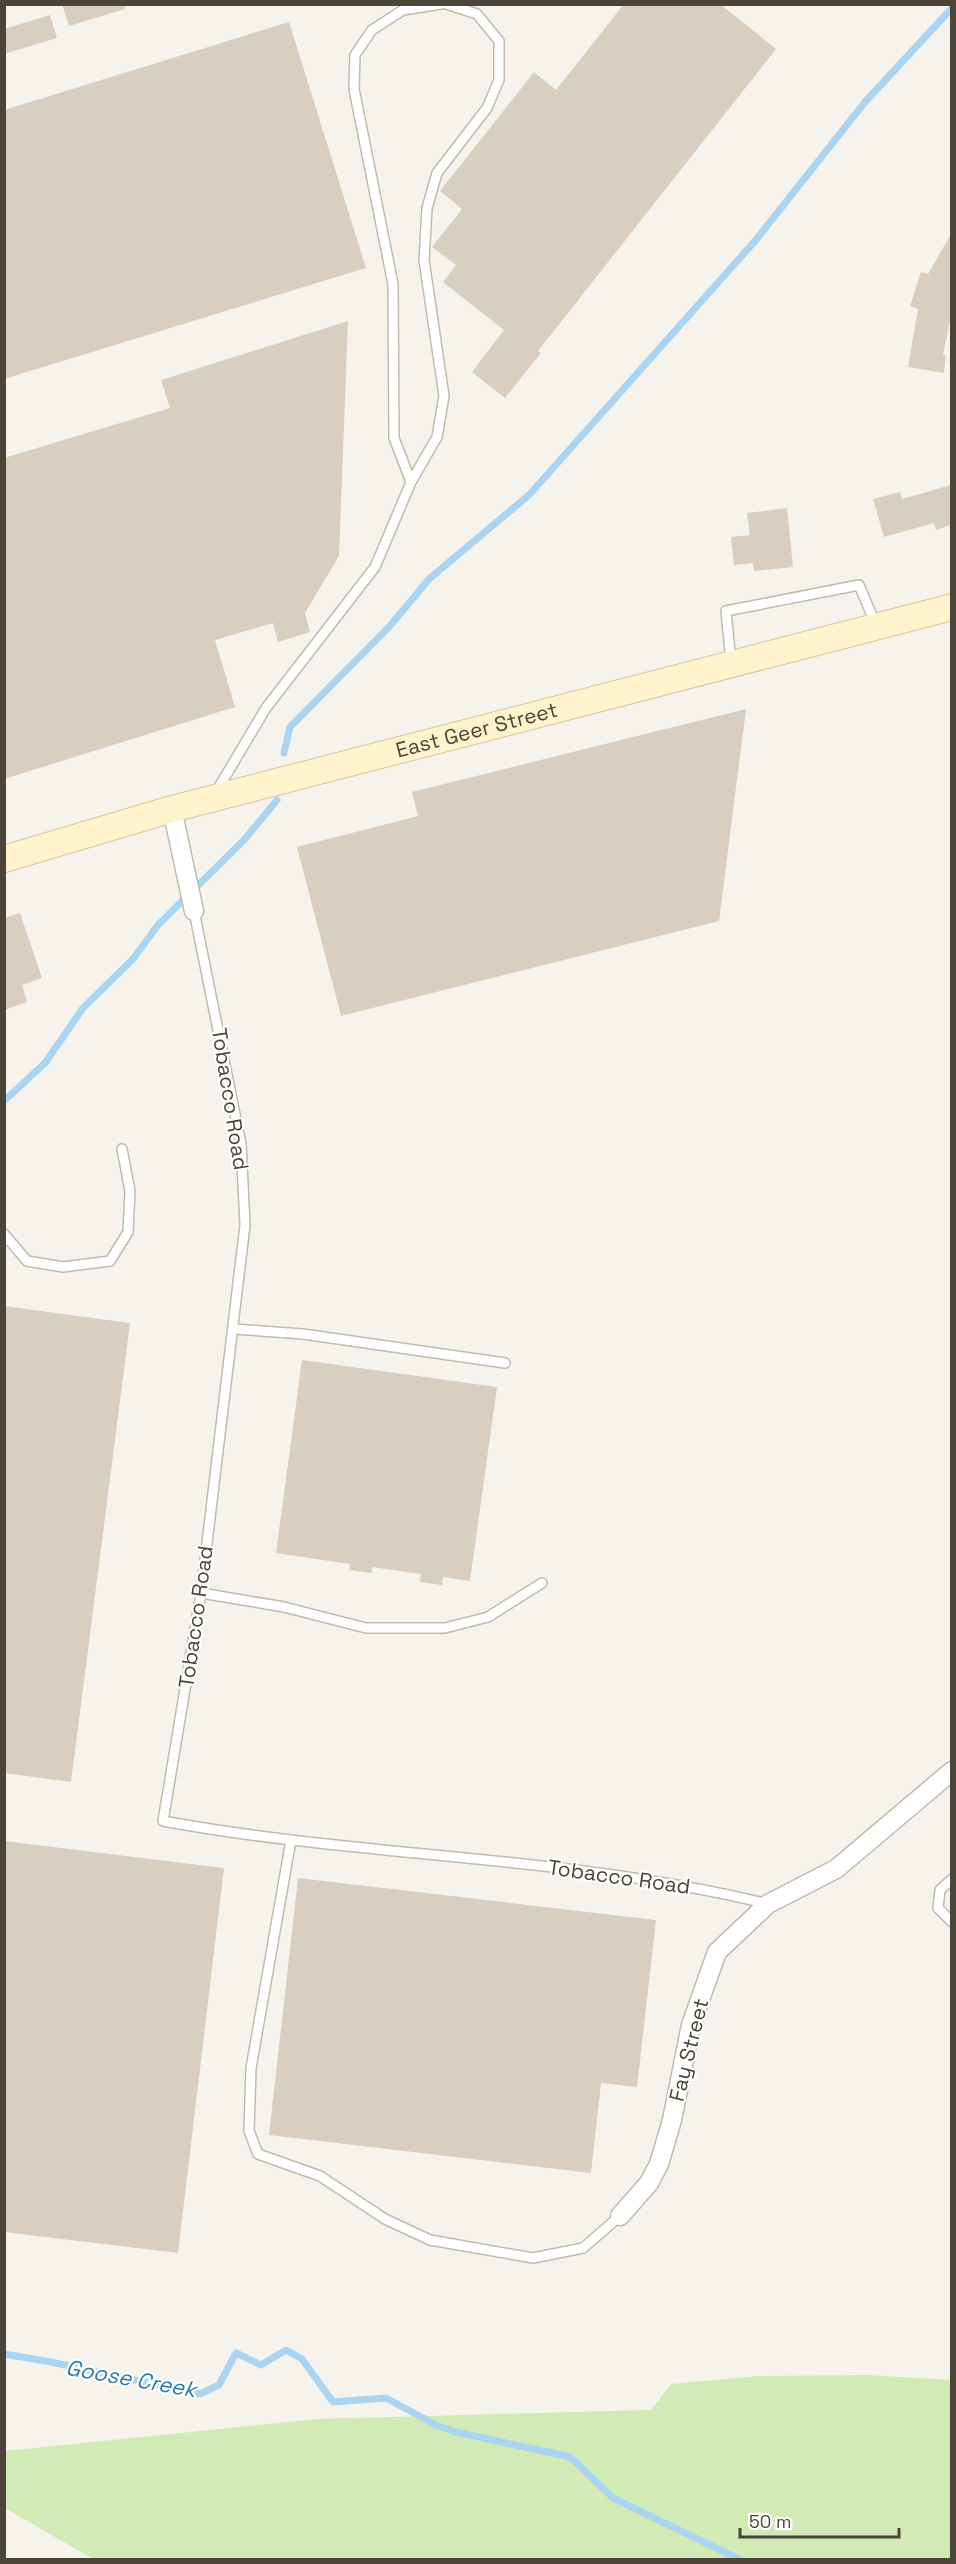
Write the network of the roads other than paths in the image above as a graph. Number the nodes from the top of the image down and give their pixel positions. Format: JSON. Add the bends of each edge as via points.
{"nodes":[{"id":1,"x":441,"y":4,"type":"edge"},
{"id":2,"x":446,"y":4,"type":"edge"},
{"id":3,"x":411,"y":482,"type":"junction"},
{"id":4,"x":951,"y":610,"type":"edge"},
{"id":5,"x":876,"y":627,"type":"junction"},
{"id":6,"x":731,"y":664,"type":"junction"},
{"id":7,"x":212,"y":799,"type":"junction"},
{"id":8,"x":172,"y":809,"type":"junction"},
{"id":9,"x":4,"y":859,"type":"edge"},
{"id":10,"x":194,"y":910,"type":"joint"},
{"id":11,"x":122,"y":1149,"type":"dead end"},
{"id":12,"x":4,"y":1234,"type":"edge"},
{"id":13,"x":234,"y":1329,"type":"junction"},
{"id":14,"x":505,"y":1363,"type":"dead end"},
{"id":15,"x":542,"y":1583,"type":"dead end"},
{"id":16,"x":201,"y":1593,"type":"junction"},
{"id":17,"x":951,"y":1771,"type":"edge"},
{"id":18,"x":291,"y":1840,"type":"junction"},
{"id":19,"x":951,"y":1879,"type":"edge"},
{"id":20,"x":768,"y":1904,"type":"junction"},
{"id":21,"x":951,"y":1922,"type":"edge"},
{"id":22,"x":620,"y":2216,"type":"joint"}],
"edges":[{"from":1,"to":3,"type":"lane","via":[[403,10],[372,30],[355,55],[354,89],[393,284],[394,438]]},
{"from":2,"to":3,"type":"lane","via":[[477,14],[499,41],[499,80],[487,108],[437,173],[427,208],[424,260],[444,396],[437,437]]},
{"from":3,"to":7,"type":"lane","via":[[375,567],[266,708]]},
{"from":4,"to":5,"type":"main road","name":"East Geer Street"},
{"from":5,"to":6,"type":"main road","name":"East Geer Street"},
{"from":5,"to":6,"type":"lane","via":[[859,585],[726,612]]},
{"from":6,"to":7,"type":"main road","name":"East Geer Street"},
{"from":7,"to":8,"type":"main road","name":"East Geer Street"},
{"from":8,"to":9,"type":"main road","name":"East Geer Street"},
{"from":8,"to":10,"type":"street","name":"Tobacco Road"},
{"from":10,"to":13,"type":"lane","name":"Tobacco Road","via":[[241,1144],[245,1225]]},
{"from":11,"to":12,"type":"lane","via":[[130,1191],[128,1232],[110,1260],[63,1267],[27,1261]]},
{"from":13,"to":14,"type":"lane","via":[[303,1334]]},
{"from":13,"to":16,"type":"lane","name":"Tobacco Road"},
{"from":15,"to":16,"type":"lane","via":[[488,1617],[445,1628],[366,1628],[284,1607]]},
{"from":16,"to":18,"type":"lane","name":"Tobacco Road","via":[[163,1821]]},
{"from":17,"to":20,"type":"street","name":"Fay Street","via":[[836,1869]]},
{"from":18,"to":20,"type":"lane","name":"Tobacco Road","via":[[569,1869],[678,1885]]},
{"from":18,"to":22,"type":"lane","via":[[251,2068],[249,2131],[258,2154],[320,2176],[385,2219],[430,2241],[533,2258],[583,2248]]},
{"from":19,"to":21,"type":"lane","via":[[940,1890],[938,1908]]},
{"from":20,"to":22,"type":"street","name":"Fay Street","via":[[717,1952],[690,2025],[672,2120],[658,2164],[649,2183]]}]}
